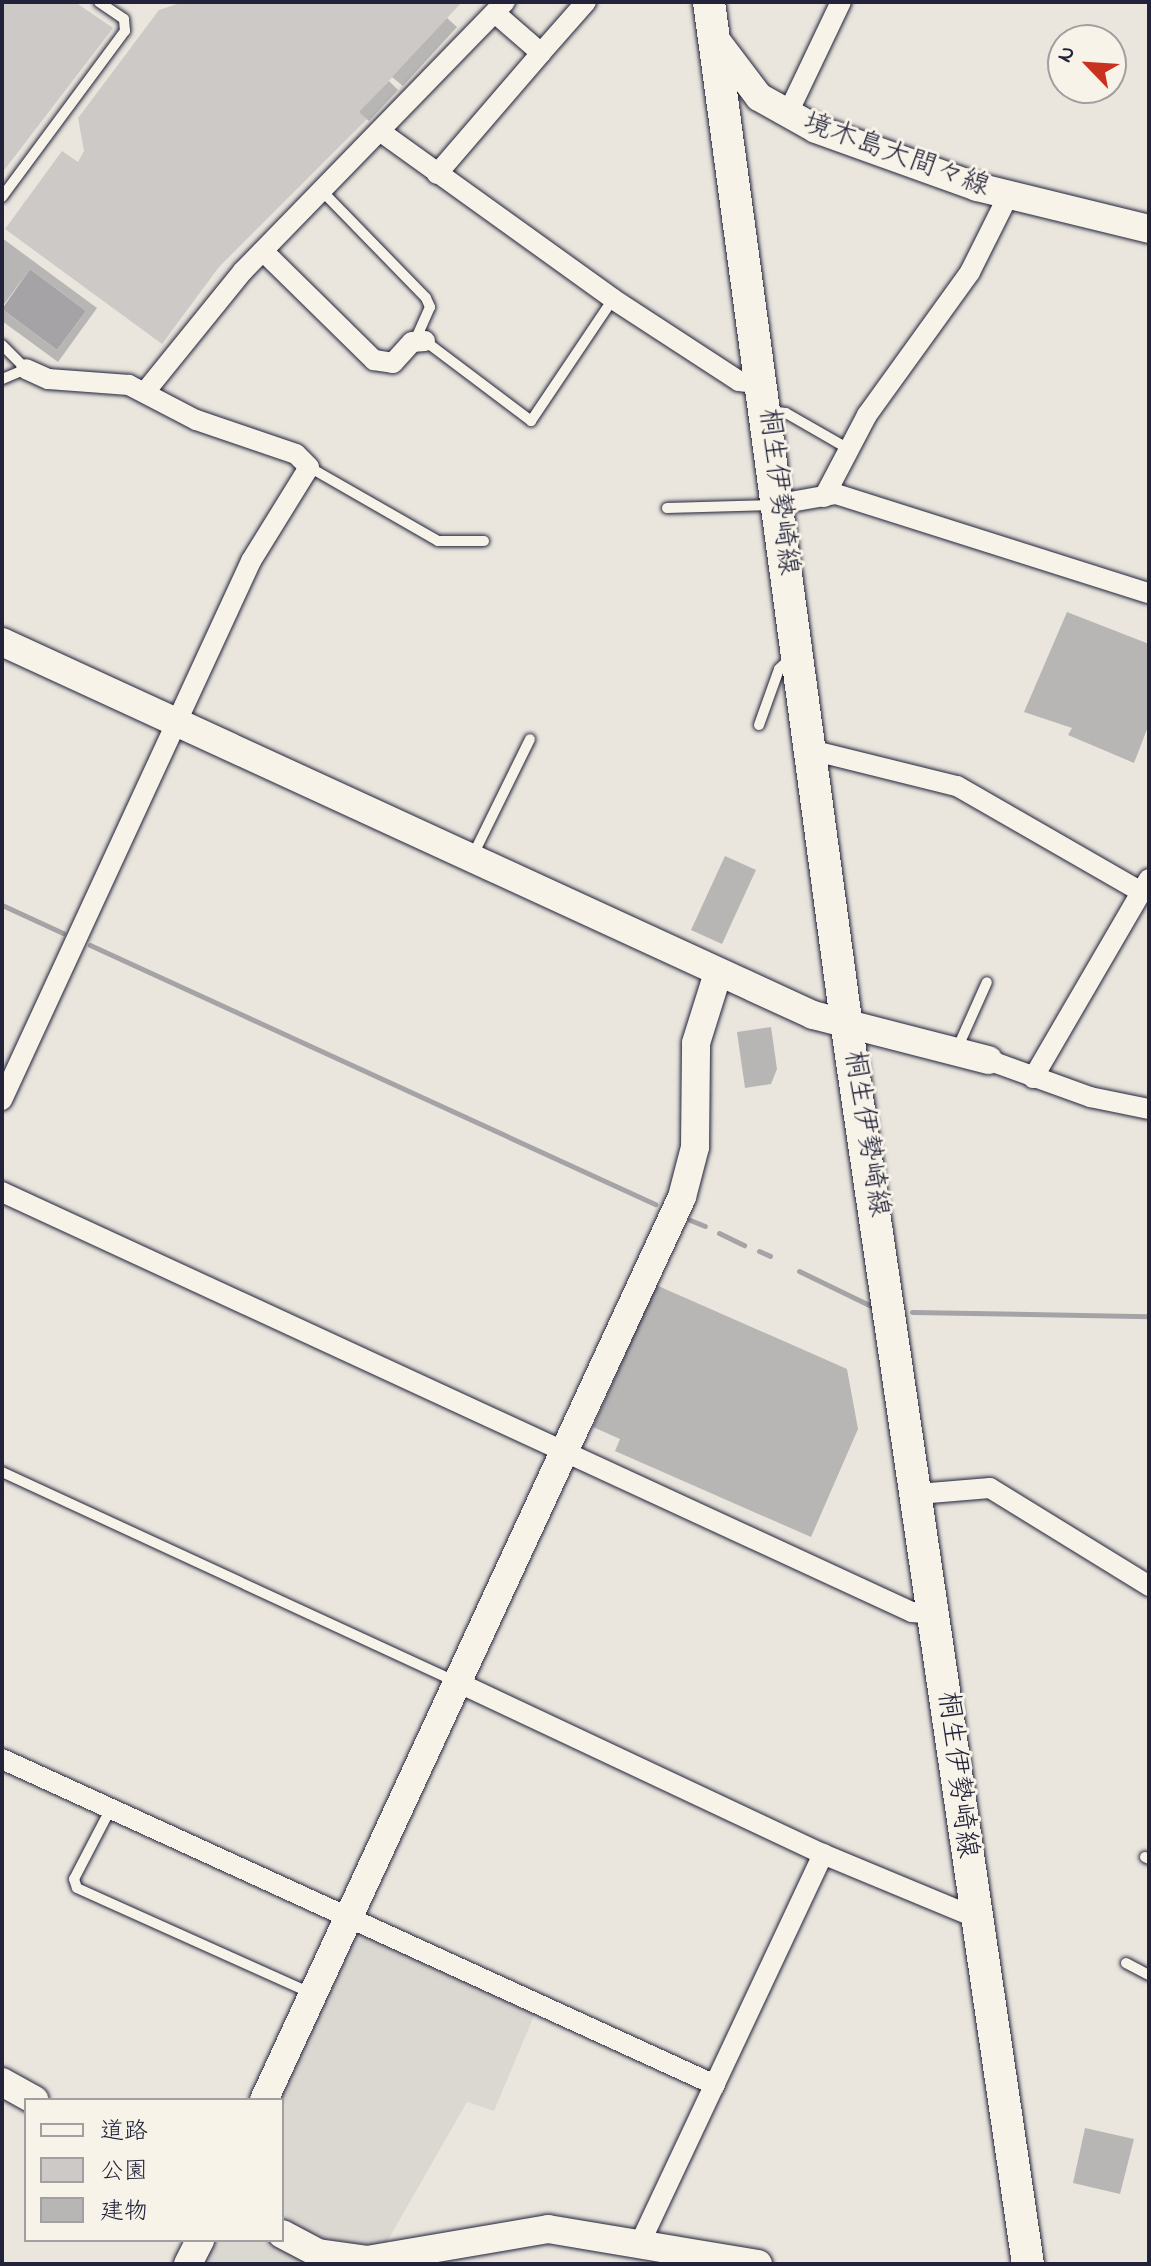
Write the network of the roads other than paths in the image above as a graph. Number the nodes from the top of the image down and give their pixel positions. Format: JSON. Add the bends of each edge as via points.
{"nodes":[{"id":1,"x":99,"y":2,"type":"edge"},
{"id":2,"x":586,"y":2,"type":"edge"},
{"id":3,"x":699,"y":2,"type":"edge"},
{"id":4,"x":709,"y":2,"type":"edge"},
{"id":5,"x":841,"y":2,"type":"edge"},
{"id":6,"x":500,"y":8,"type":"edge"},
{"id":7,"x":713,"y":34,"type":"junction"},
{"id":8,"x":541,"y":53,"type":"junction"},
{"id":9,"x":787,"y":115,"type":"junction"},
{"id":10,"x":381,"y":132,"type":"junction"},
{"id":11,"x":437,"y":174,"type":"junction"},
{"id":12,"x":322,"y":191,"type":"junction"},
{"id":13,"x":1008,"y":196,"type":"junction"},
{"id":14,"x":2,"y":197,"type":"edge"},
{"id":15,"x":1149,"y":229,"type":"edge"},
{"id":16,"x":263,"y":251,"type":"junction"},
{"id":17,"x":613,"y":299,"type":"junction"},
{"id":18,"x":420,"y":341,"type":"junction"},
{"id":19,"x":2,"y":345,"type":"edge"},
{"id":20,"x":26,"y":369,"type":"junction"},
{"id":21,"x":2,"y":379,"type":"edge"},
{"id":22,"x":145,"y":392,"type":"junction"},
{"id":23,"x":765,"y":398,"type":"junction"},
{"id":24,"x":847,"y":448,"type":"junction"},
{"id":25,"x":309,"y":467,"type":"junction"},
{"id":26,"x":824,"y":497,"type":"junction"},
{"id":27,"x":779,"y":504,"type":"junction"},
{"id":28,"x":667,"y":508,"type":"dead end"},
{"id":29,"x":484,"y":541,"type":"dead end"},
{"id":30,"x":1149,"y":593,"type":"edge"},
{"id":31,"x":2,"y":642,"type":"edge"},
{"id":32,"x":797,"y":654,"type":"junction"},
{"id":33,"x":176,"y":723,"type":"junction"},
{"id":34,"x":759,"y":725,"type":"dead end"},
{"id":35,"x":530,"y":739,"type":"dead end"},
{"id":36,"x":811,"y":750,"type":"junction"},
{"id":37,"x":471,"y":859,"type":"junction"},
{"id":38,"x":1145,"y":886,"type":"edge"},
{"id":39,"x":718,"y":973,"type":"junction"},
{"id":40,"x":987,"y":982,"type":"dead end"},
{"id":41,"x":847,"y":1028,"type":"junction"},
{"id":42,"x":956,"y":1052,"type":"junction"},
{"id":43,"x":988,"y":1060,"type":"joint"},
{"id":44,"x":1033,"y":1078,"type":"junction"},
{"id":45,"x":2,"y":1100,"type":"edge"},
{"id":46,"x":1149,"y":1109,"type":"edge"},
{"id":47,"x":2,"y":1192,"type":"edge"},
{"id":48,"x":565,"y":1452,"type":"junction"},
{"id":49,"x":2,"y":1472,"type":"edge"},
{"id":50,"x":918,"y":1494,"type":"junction"},
{"id":51,"x":1149,"y":1586,"type":"edge"},
{"id":52,"x":936,"y":1614,"type":"junction"},
{"id":53,"x":457,"y":1682,"type":"junction"},
{"id":54,"x":2,"y":1759,"type":"edge"},
{"id":55,"x":111,"y":1808,"type":"junction"},
{"id":56,"x":823,"y":1854,"type":"junction"},
{"id":57,"x":348,"y":1915,"type":"junction"},
{"id":58,"x":974,"y":1917,"type":"junction"},
{"id":59,"x":1126,"y":1963,"type":"dead end"},
{"id":60,"x":1149,"y":1975,"type":"edge"},
{"id":61,"x":312,"y":1994,"type":"junction"},
{"id":62,"x":2,"y":2082,"type":"edge"},
{"id":63,"x":715,"y":2085,"type":"junction"},
{"id":64,"x":30,"y":2098,"type":"edge"},
{"id":65,"x":265,"y":2098,"type":"edge"},
{"id":66,"x":284,"y":2235,"type":"edge"},
{"id":67,"x":199,"y":2242,"type":"edge"},
{"id":68,"x":641,"y":2252,"type":"edge"},
{"id":69,"x":188,"y":2264,"type":"edge"},
{"id":70,"x":758,"y":2264,"type":"edge"},
{"id":71,"x":1028,"y":2264,"type":"edge"}],
"edges":[{"from":1,"to":14,"type":"lane","via":[[124,19],[125,31]]},
{"from":2,"to":8,"type":"street"},
{"from":3,"to":7,"type":"street","name":"境木島大間々線"},
{"from":4,"to":7,"type":"main road","name":"桐生伊勢崎線"},
{"from":5,"to":9,"type":"street"},
{"from":6,"to":8,"type":"street"},
{"from":6,"to":10,"type":"street"},
{"from":7,"to":9,"type":"street","name":"境木島大間々線","via":[[739,76]]},
{"from":7,"to":23,"type":"main road","name":"桐生伊勢崎線"},
{"from":8,"to":11,"type":"street"},
{"from":9,"to":13,"type":"street","name":"境木島大間々線","via":[[883,157]]},
{"from":10,"to":11,"type":"street"},
{"from":10,"to":12,"type":"street"},
{"from":11,"to":17,"type":"street"},
{"from":12,"to":16,"type":"street"},
{"from":12,"to":18,"type":"lane","via":[[426,298],[430,307]]},
{"from":13,"to":15,"type":"street","name":"境木島大間々線"},
{"from":13,"to":24,"type":"street","via":[[970,272]]},
{"from":16,"to":18,"type":"street","via":[[374,360],[393,363]]},
{"from":16,"to":22,"type":"street"},
{"from":17,"to":18,"type":"lane","via":[[531,421]]},
{"from":17,"to":23,"type":"street"},
{"from":19,"to":20,"type":"lane"},
{"from":20,"to":21,"type":"lane"},
{"from":20,"to":22,"type":"street","via":[[48,379],[107,380]]},
{"from":22,"to":25,"type":"street","via":[[196,420],[296,454]]},
{"from":23,"to":24,"type":"lane"},
{"from":23,"to":27,"type":"main road","name":"桐生伊勢崎線"},
{"from":24,"to":26,"type":"street"},
{"from":25,"to":29,"type":"lane","via":[[438,541]]},
{"from":25,"to":33,"type":"street","via":[[251,561]]},
{"from":26,"to":27,"type":"street"},
{"from":26,"to":30,"type":"street","via":[[836,494]]},
{"from":27,"to":28,"type":"lane"},
{"from":27,"to":32,"type":"main road","name":"桐生伊勢崎線"},
{"from":31,"to":33,"type":"street"},
{"from":32,"to":34,"type":"lane","via":[[779,669]]},
{"from":32,"to":36,"type":"main road","name":"桐生伊勢崎線"},
{"from":33,"to":37,"type":"street"},
{"from":33,"to":45,"type":"street"},
{"from":35,"to":37,"type":"lane"},
{"from":36,"to":38,"type":"street","via":[[957,786]]},
{"from":36,"to":41,"type":"main road","name":"桐生伊勢崎線"},
{"from":37,"to":39,"type":"street"},
{"from":38,"to":44,"type":"street"},
{"from":39,"to":41,"type":"street"},
{"from":39,"to":48,"type":"street","via":[[696,1043],[690,1176]]},
{"from":40,"to":42,"type":"lane"},
{"from":41,"to":42,"type":"street"},
{"from":41,"to":50,"type":"main road","name":"桐生伊勢崎線"},
{"from":42,"to":43,"type":"street"},
{"from":43,"to":44,"type":"street"},
{"from":44,"to":46,"type":"street"},
{"from":47,"to":48,"type":"street"},
{"from":48,"to":52,"type":"street","via":[[912,1612]]},
{"from":48,"to":53,"type":"street"},
{"from":49,"to":53,"type":"lane"},
{"from":50,"to":51,"type":"street","via":[[990,1488]]},
{"from":50,"to":52,"type":"main road","name":"桐生伊勢崎線"},
{"from":52,"to":58,"type":"main road","name":"桐生伊勢崎線"},
{"from":53,"to":56,"type":"street"},
{"from":53,"to":57,"type":"street"},
{"from":54,"to":55,"type":"street"},
{"from":55,"to":57,"type":"street"},
{"from":55,"to":61,"type":"lane","via":[[74,1879],[77,1888]]},
{"from":56,"to":58,"type":"street"},
{"from":56,"to":63,"type":"street"},
{"from":57,"to":61,"type":"street"},
{"from":57,"to":63,"type":"street"},
{"from":58,"to":71,"type":"main road","name":"桐生伊勢崎線"},
{"from":59,"to":60,"type":"lane"},
{"from":61,"to":65,"type":"street"},
{"from":62,"to":64,"type":"street"},
{"from":63,"to":68,"type":"street"},
{"from":66,"to":68,"type":"street","via":[[318,2253],[367,2260],[548,2229]]},
{"from":67,"to":69,"type":"street"},
{"from":68,"to":70,"type":"street"}]}
